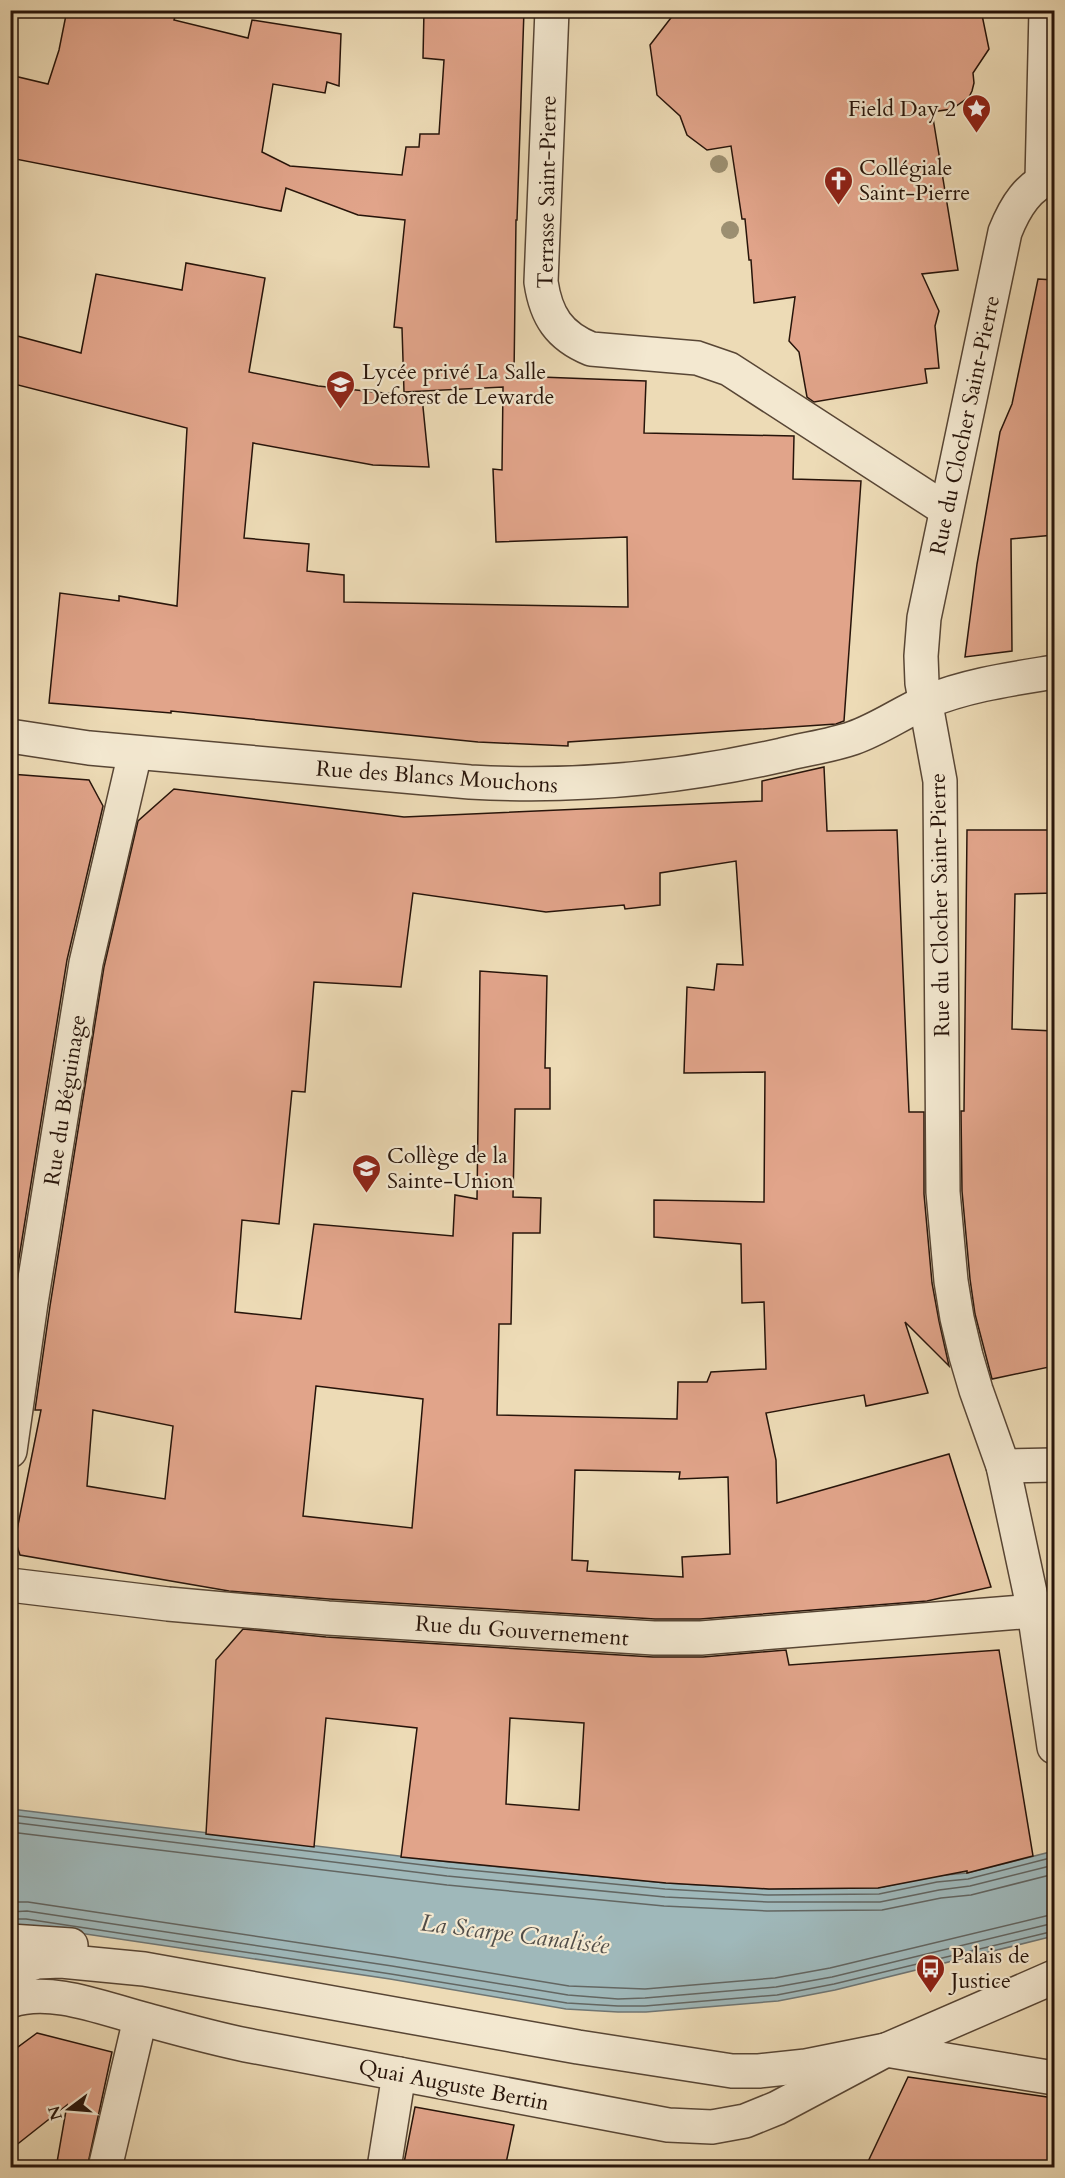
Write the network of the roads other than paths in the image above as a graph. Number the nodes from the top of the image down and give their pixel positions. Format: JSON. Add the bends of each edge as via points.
{"nodes":[{"id":1,"x":552,"y":10,"type":"edge"},
{"id":2,"x":1046,"y":10,"type":"edge"},
{"id":3,"x":1048,"y":178,"type":"edge"},
{"id":4,"x":945,"y":509,"type":"junction"},
{"id":5,"x":1054,"y":672,"type":"edge"},
{"id":6,"x":925,"y":703,"type":"junction"},
{"id":7,"x":10,"y":736,"type":"edge"},
{"id":8,"x":135,"y":753,"type":"junction"},
{"id":9,"x":10,"y":1451,"type":"edge"},
{"id":10,"x":1054,"y":1465,"type":"edge"},
{"id":11,"x":1003,"y":1466,"type":"junction"},
{"id":12,"x":10,"y":1585,"type":"edge"},
{"id":13,"x":1034,"y":1611,"type":"junction"},
{"id":14,"x":1054,"y":1746,"type":"edge"},
{"id":15,"x":10,"y":1941,"type":"edge"},
{"id":16,"x":86,"y":1964,"type":"junction"},
{"id":17,"x":10,"y":1971,"type":"edge"},
{"id":18,"x":1054,"y":1977,"type":"edge"},
{"id":19,"x":10,"y":2001,"type":"edge"},
{"id":20,"x":140,"y":2019,"type":"junction"},
{"id":21,"x":886,"y":2050,"type":"junction"},
{"id":22,"x":399,"y":2074,"type":"junction"},
{"id":23,"x":1054,"y":2078,"type":"edge"},
{"id":24,"x":105,"y":2168,"type":"edge"},
{"id":25,"x":384,"y":2168,"type":"edge"}],
"edges":[{"from":1,"to":4,"type":"street","name":"Terrasse Saint-Pierre","via":[[541,282],[551,319],[576,343],[591,349],[697,358],[729,369]]},
{"from":2,"to":3,"type":"street"},
{"from":3,"to":4,"type":"street","name":"Rue du Clocher Saint-Pierre","via":[[1027,193],[1005,232]]},
{"from":4,"to":6,"type":"street","name":"Rue du Clocher Saint-Pierre","via":[[924,618],[921,656]]},
{"from":5,"to":6,"type":"street","name":"Rue des Blancs Mouchons","via":[[970,687]]},
{"from":6,"to":8,"type":"street","name":"Rue des Blancs Mouchons","via":[[851,739],[725,767],[604,783],[502,784]]},
{"from":6,"to":11,"type":"street","name":"Rue du Clocher Saint-Pierre","via":[[940,781],[946,1236],[966,1356]]},
{"from":7,"to":8,"type":"street","name":"Rue des Blancs Mouchons"},
{"from":8,"to":9,"type":"street","name":"Rue du Béguinage","via":[[86,963]]},
{"from":10,"to":11,"type":"street"},
{"from":11,"to":13,"type":"street","name":"Rue du Clocher Saint-Pierre"},
{"from":12,"to":13,"type":"street","name":"Rue du Gouvernement","via":[[328,1618],[654,1638],[701,1638]]},
{"from":13,"to":14,"type":"street","name":"Rue du Clocher Saint-Pierre"},
{"from":15,"to":16,"type":"street","via":[[75,1945]]},
{"from":16,"to":17,"type":"street","name":"Quai Auguste Bertin","via":[[37,1962]]},
{"from":16,"to":21,"type":"street","name":"Quai Auguste Bertin","via":[[144,1969],[578,2048],[732,2071],[806,2066]]},
{"from":18,"to":21,"type":"street","name":"Quai Auguste Bertin"},
{"from":19,"to":20,"type":"street","name":"Quai Auguste Bertin","via":[[30,1996],[66,1998]]},
{"from":20,"to":22,"type":"street","name":"Quai Auguste Bertin","via":[[211,2038]]},
{"from":20,"to":24,"type":"street"},
{"from":21,"to":22,"type":"street","name":"Quai Auguste Bertin","via":[[777,2108],[745,2121],[712,2127],[668,2125]]},
{"from":21,"to":23,"type":"street","name":"Quai Auguste Bertin"},
{"from":22,"to":25,"type":"street"}]}
